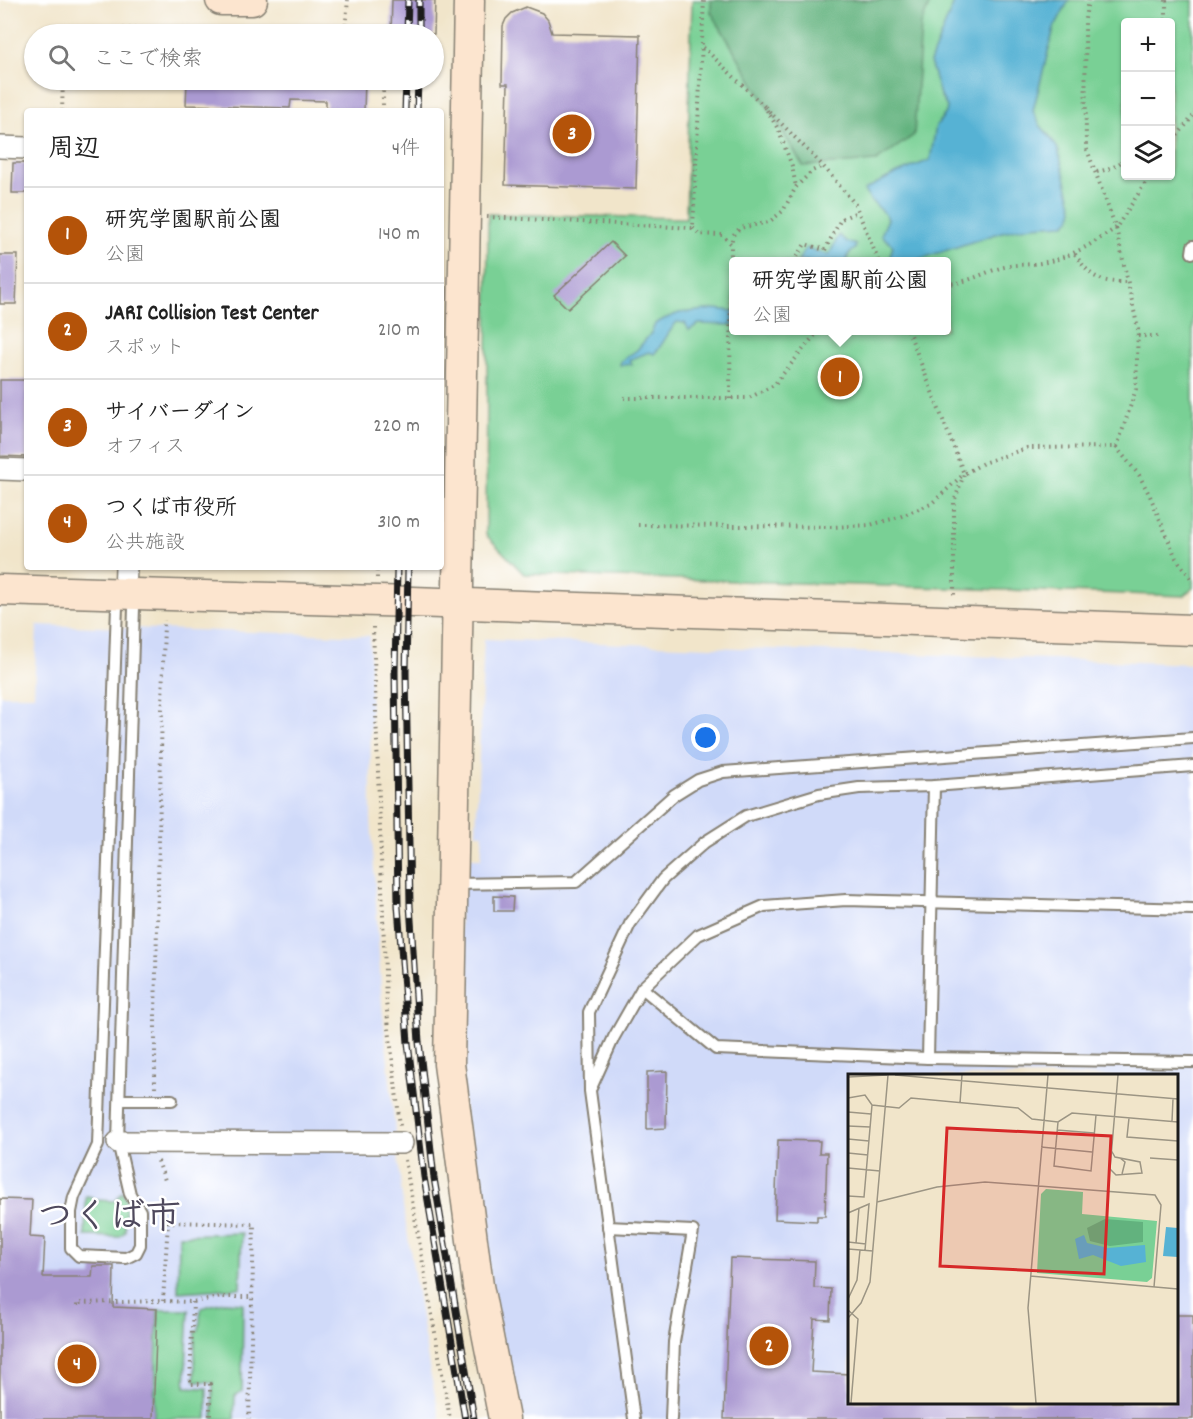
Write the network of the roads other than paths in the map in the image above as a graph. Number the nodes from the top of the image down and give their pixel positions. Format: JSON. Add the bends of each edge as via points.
{"nodes":[{"id":1,"x":221,"y":0,"type":"edge"},
{"id":2,"x":242,"y":0,"type":"edge"},
{"id":3,"x":252,"y":0,"type":"edge"},
{"id":4,"x":469,"y":0,"type":"edge"},
{"id":5,"x":0,"y":147,"type":"edge"},
{"id":6,"x":24,"y":148,"type":"edge"},
{"id":7,"x":0,"y":469,"type":"edge"},
{"id":8,"x":24,"y":470,"type":"edge"},
{"id":9,"x":126,"y":581,"type":"edge"},
{"id":10,"x":0,"y":590,"type":"edge"},
{"id":11,"x":459,"y":604,"type":"junction"},
{"id":12,"x":1193,"y":630,"type":"edge"},
{"id":13,"x":1193,"y":738,"type":"edge"},
{"id":14,"x":1193,"y":766,"type":"edge"},
{"id":15,"x":934,"y":786,"type":"junction"},
{"id":16,"x":452,"y":884,"type":"junction"},
{"id":17,"x":932,"y":903,"type":"junction"},
{"id":18,"x":1193,"y":909,"type":"edge"},
{"id":19,"x":642,"y":988,"type":"junction"},
{"id":20,"x":928,"y":1058,"type":"junction"},
{"id":21,"x":1193,"y":1062,"type":"edge"},
{"id":22,"x":590,"y":1091,"type":"junction"},
{"id":23,"x":120,"y":1100,"type":"junction"},
{"id":24,"x":172,"y":1100,"type":"dead end"},
{"id":25,"x":118,"y":1143,"type":"junction"},
{"id":26,"x":402,"y":1143,"type":"road end"},
{"id":27,"x":608,"y":1227,"type":"junction"},
{"id":28,"x":504,"y":1419,"type":"edge"},
{"id":29,"x":634,"y":1419,"type":"edge"},
{"id":30,"x":671,"y":1419,"type":"edge"}],
"edges":[{"from":1,"to":2,"type":"street"},
{"from":2,"to":3,"type":"street"},
{"from":4,"to":11,"type":"street"},
{"from":5,"to":6,"type":"street"},
{"from":7,"to":8,"type":"street"},
{"from":9,"to":10,"type":"street"},
{"from":9,"to":11,"type":"street"},
{"from":9,"to":23,"type":"lane","via":[[134,607]]},
{"from":9,"to":25,"type":"lane","via":[[117,606],[98,1145],[71,1212],[71,1248],[79,1256],[126,1258],[136,1253],[140,1245],[140,1211],[130,1194]]},
{"from":11,"to":12,"type":"street"},
{"from":11,"to":16,"type":"street"},
{"from":13,"to":16,"type":"lane","via":[[723,772],[698,780],[674,795],[576,882]]},
{"from":14,"to":15,"type":"lane"},
{"from":15,"to":17,"type":"lane"},
{"from":15,"to":22,"type":"lane","via":[[859,788],[783,803],[746,816],[705,842],[663,879],[630,924],[589,1012]]},
{"from":16,"to":28,"type":"street","via":[[449,1064],[478,1286]]},
{"from":17,"to":18,"type":"lane"},
{"from":17,"to":19,"type":"lane","via":[[846,900],[764,906],[698,935]]},
{"from":17,"to":20,"type":"lane"},
{"from":19,"to":20,"type":"lane","via":[[716,1049]]},
{"from":19,"to":22,"type":"lane","via":[[614,1036]]},
{"from":20,"to":21,"type":"lane"},
{"from":22,"to":27,"type":"lane"},
{"from":23,"to":24,"type":"lane"},
{"from":23,"to":25,"type":"lane"},
{"from":25,"to":26,"type":"street"},
{"from":27,"to":29,"type":"lane"},
{"from":27,"to":30,"type":"lane","via":[[693,1231],[674,1342]]}]}
